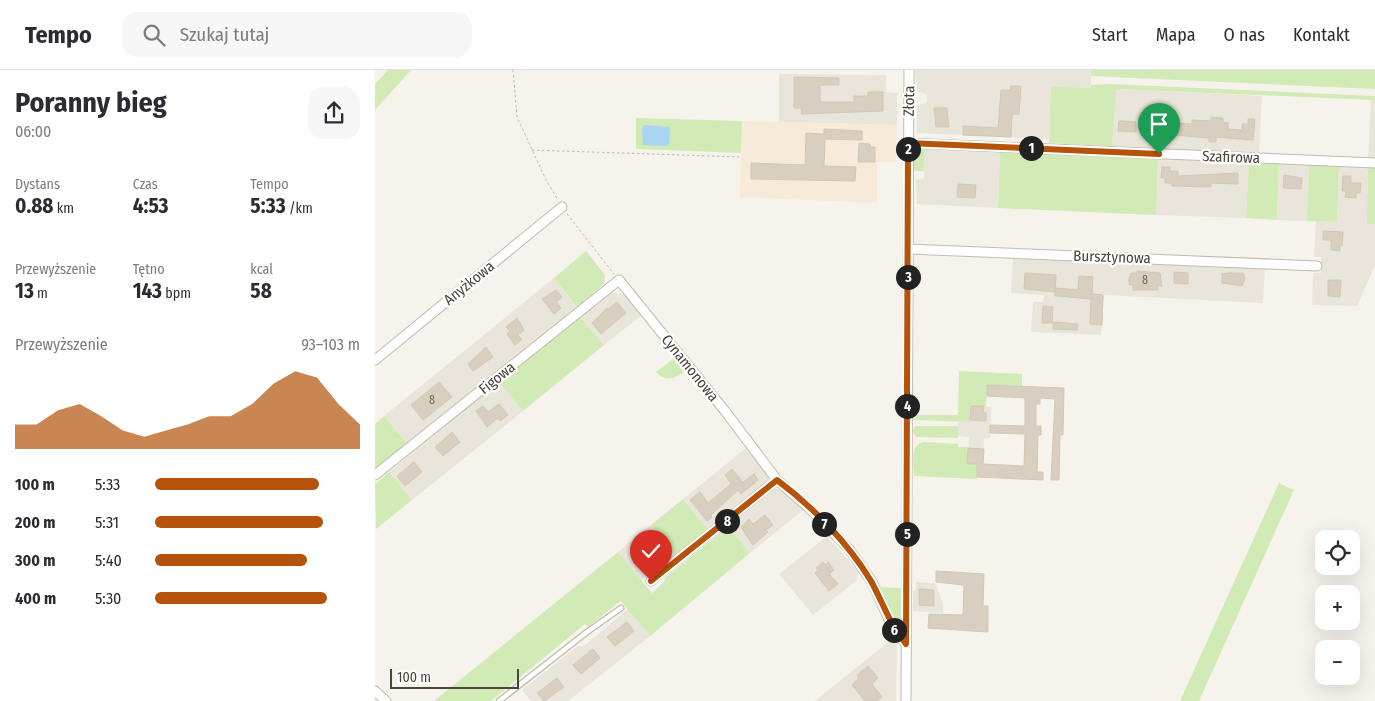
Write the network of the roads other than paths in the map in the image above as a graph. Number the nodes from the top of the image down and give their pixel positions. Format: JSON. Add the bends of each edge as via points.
{"nodes":[{"id":1,"x":909,"y":70,"type":"edge"},
{"id":2,"x":908,"y":143,"type":"junction"},
{"id":3,"x":1375,"y":163,"type":"edge"},
{"id":4,"x":562,"y":207,"type":"road end"},
{"id":5,"x":908,"y":248,"type":"junction"},
{"id":6,"x":1317,"y":266,"type":"dead end"},
{"id":7,"x":619,"y":280,"type":"joint"},
{"id":8,"x":375,"y":360,"type":"edge"},
{"id":9,"x":375,"y":475,"type":"edge"},
{"id":10,"x":777,"y":480,"type":"junction"},
{"id":11,"x":651,"y":581,"type":"dead end"},
{"id":12,"x":621,"y":608,"type":"dead end"},
{"id":13,"x":906,"y":644,"type":"junction"},
{"id":14,"x":375,"y":691,"type":"edge"},
{"id":15,"x":386,"y":701,"type":"edge"},
{"id":16,"x":499,"y":701,"type":"edge"},
{"id":17,"x":906,"y":701,"type":"edge"}],
"edges":[{"from":1,"to":2,"type":"street","name":"Złota"},
{"from":2,"to":3,"type":"street","name":"Szafirowa"},
{"from":2,"to":5,"type":"street","name":"Złota"},
{"from":4,"to":8,"type":"street","name":"Anyżkowa"},
{"from":5,"to":6,"type":"street","name":"Bursztynowa"},
{"from":5,"to":13,"type":"street","name":"Złota"},
{"from":7,"to":9,"type":"street","name":"Figowa"},
{"from":7,"to":10,"type":"street","name":"Cynamonowa","via":[[725,410]]},
{"from":10,"to":11,"type":"street"},
{"from":10,"to":13,"type":"street","name":"Cynamonowa","via":[[849,550],[872,582],[893,628]]},
{"from":12,"to":16,"type":"lane"},
{"from":13,"to":17,"type":"street","name":"Złota"},
{"from":14,"to":15,"type":"street"}]}
